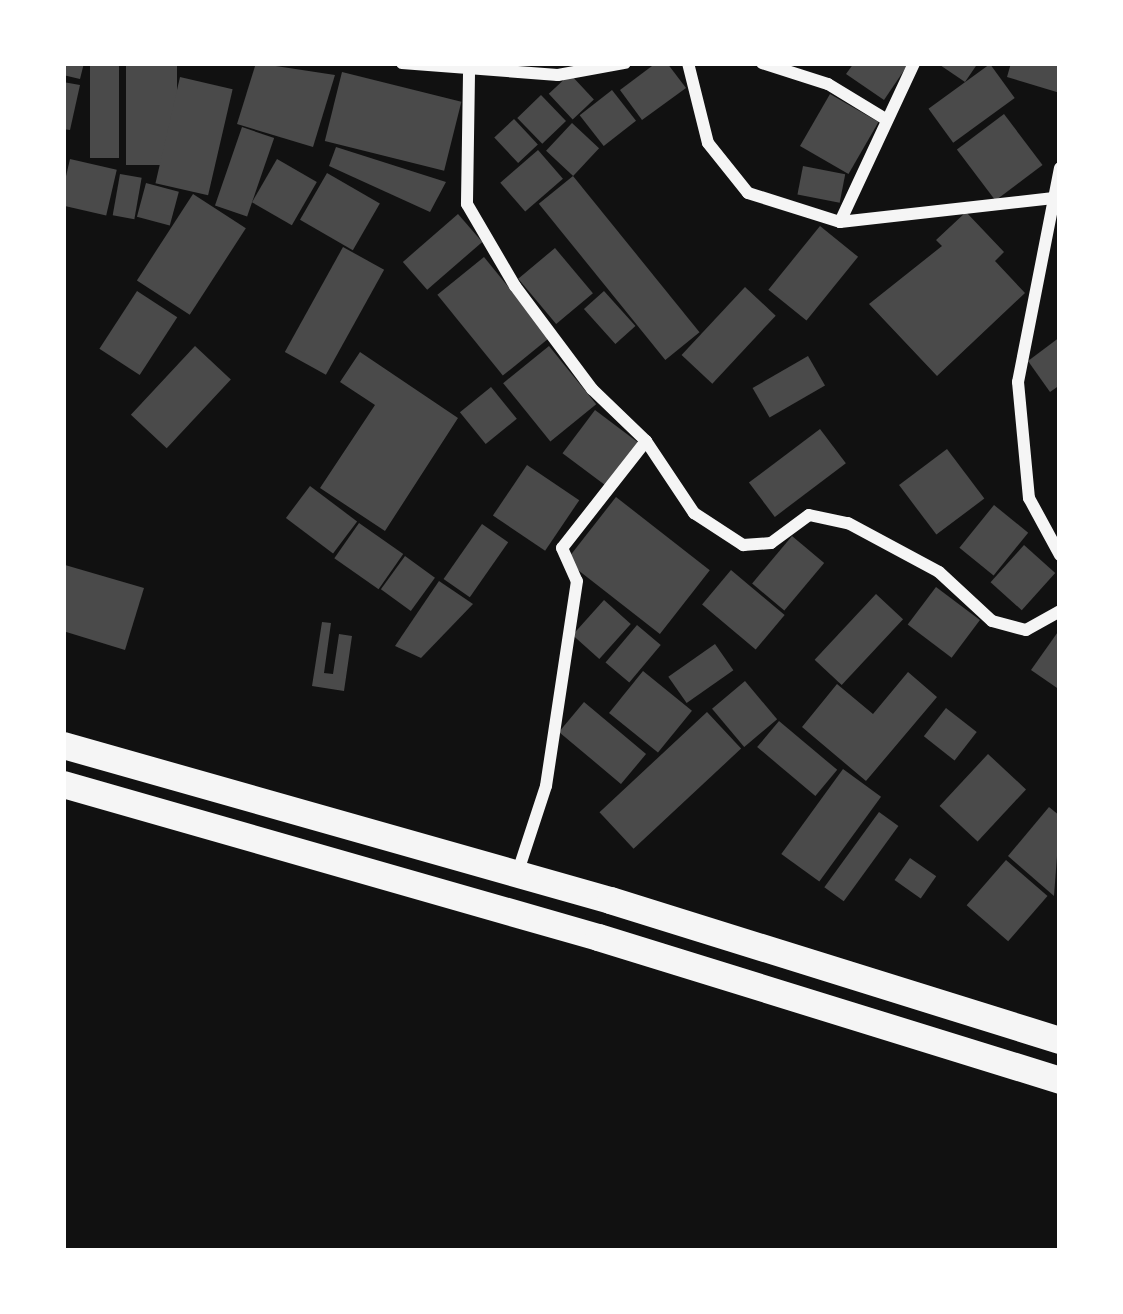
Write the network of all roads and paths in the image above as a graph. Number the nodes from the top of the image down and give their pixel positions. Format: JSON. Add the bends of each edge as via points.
{"nodes":[{"id":1,"x":402,"y":63,"type":"edge"},
{"id":2,"x":625,"y":63,"type":"edge"},
{"id":3,"x":688,"y":63,"type":"edge"},
{"id":4,"x":762,"y":63,"type":"edge"},
{"id":5,"x":914,"y":63,"type":"edge"},
{"id":6,"x":470,"y":74,"type":"junction"},
{"id":7,"x":887,"y":120,"type":"junction"},
{"id":8,"x":1060,"y":168,"type":"edge"},
{"id":9,"x":1054,"y":198,"type":"junction"},
{"id":10,"x":840,"y":222,"type":"junction"},
{"id":11,"x":646,"y":441,"type":"junction"},
{"id":12,"x":1060,"y":555,"type":"edge"},
{"id":13,"x":1060,"y":611,"type":"edge"},
{"id":14,"x":63,"y":745,"type":"edge"},
{"id":15,"x":63,"y":784,"type":"edge"},
{"id":16,"x":517,"y":874,"type":"junction"},
{"id":17,"x":1060,"y":1040,"type":"edge"},
{"id":18,"x":1060,"y":1081,"type":"edge"}],
"edges":[{"from":1,"to":6,"type":"street"},
{"from":2,"to":6,"type":"street","via":[[558,75]]},
{"from":3,"to":10,"type":"street","via":[[708,143],[748,194]]},
{"from":4,"to":7,"type":"street","via":[[828,84]]},
{"from":5,"to":7,"type":"street"},
{"from":6,"to":11,"type":"street","via":[[467,204],[515,286],[592,388]]},
{"from":7,"to":10,"type":"street"},
{"from":8,"to":9,"type":"street"},
{"from":9,"to":10,"type":"street"},
{"from":9,"to":12,"type":"street","via":[[1018,382],[1029,498]]},
{"from":11,"to":13,"type":"street","via":[[694,513],[743,545],[771,542],[809,515],[829,519],[939,572],[992,621],[1026,630]]},
{"from":11,"to":16,"type":"street","via":[[562,548],[577,581],[546,786]]},
{"from":14,"to":16,"type":"highway"},
{"from":15,"to":18,"type":"highway","via":[[598,937]]},
{"from":16,"to":17,"type":"highway"}]}
